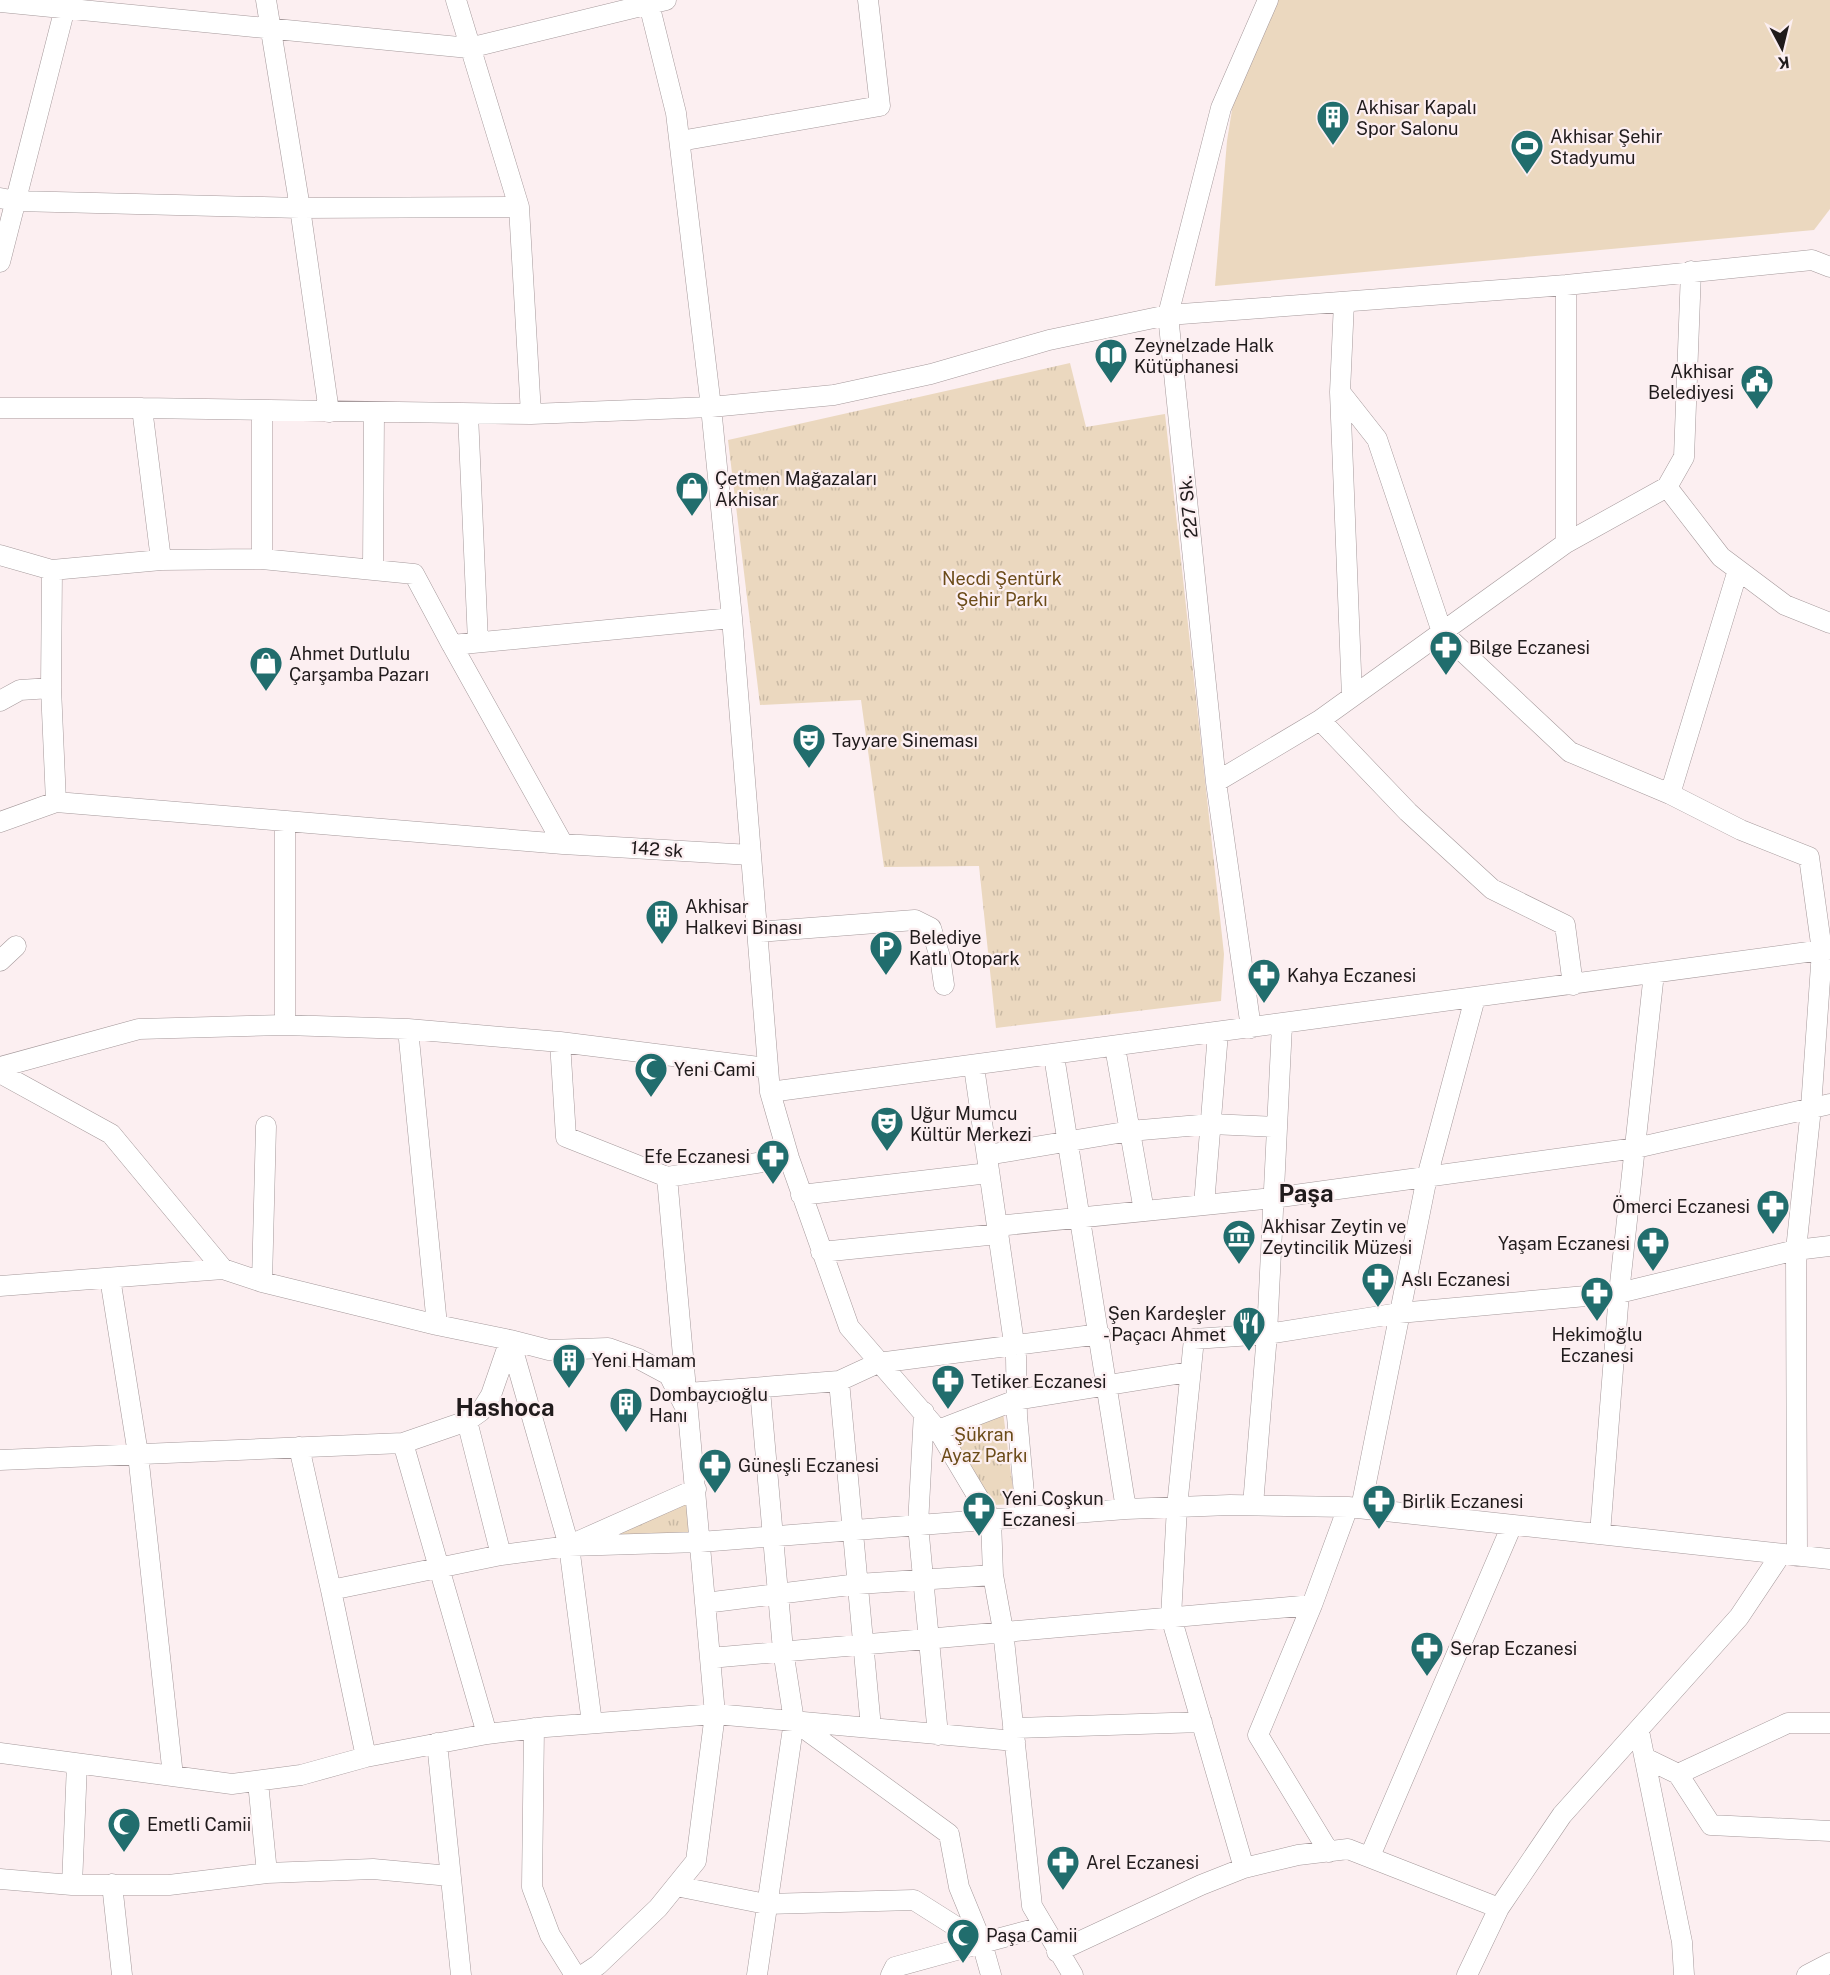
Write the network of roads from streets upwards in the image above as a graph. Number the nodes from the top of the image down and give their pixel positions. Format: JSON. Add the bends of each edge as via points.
{"nodes":[{"id":1,"x":266,"y":0,"type":"edge"},
{"id":2,"x":456,"y":0,"type":"edge"},
{"id":3,"x":868,"y":0,"type":"edge"},
{"id":4,"x":1268,"y":0,"type":"edge"},
{"id":5,"x":0,"y":2,"type":"edge"},
{"id":6,"x":654,"y":2,"type":"edge"},
{"id":7,"x":66,"y":4,"type":"edge"},
{"id":8,"x":273,"y":31,"type":"junction"},
{"id":9,"x":469,"y":48,"type":"junction"},
{"id":10,"x":680,"y":141,"type":"junction"},
{"id":11,"x":8,"y":199,"type":"edge"},
{"id":12,"x":519,"y":207,"type":"junction"},
{"id":13,"x":300,"y":208,"type":"junction"},
{"id":14,"x":0,"y":262,"type":"edge"},
{"id":15,"x":1830,"y":267,"type":"edge"},
{"id":16,"x":1691,"y":271,"type":"junction"},
{"id":17,"x":1566,"y":285,"type":"junction"},
{"id":18,"x":1344,"y":302,"type":"junction"},
{"id":19,"x":1168,"y":315,"type":"junction"},
{"id":20,"x":1340,"y":392,"type":"junction"},
{"id":21,"x":711,"y":407,"type":"junction"},
{"id":22,"x":0,"y":408,"type":"edge"},
{"id":23,"x":142,"y":408,"type":"junction"},
{"id":24,"x":262,"y":412,"type":"junction"},
{"id":25,"x":329,"y":412,"type":"junction"},
{"id":26,"x":374,"y":413,"type":"junction"},
{"id":27,"x":468,"y":414,"type":"junction"},
{"id":28,"x":531,"y":414,"type":"junction"},
{"id":29,"x":1667,"y":486,"type":"junction"},
{"id":30,"x":1566,"y":543,"type":"junction"},
{"id":31,"x":0,"y":555,"type":"edge"},
{"id":32,"x":262,"y":559,"type":"junction"},
{"id":33,"x":161,"y":560,"type":"junction"},
{"id":34,"x":52,"y":570,"type":"junction"},
{"id":35,"x":373,"y":570,"type":"junction"},
{"id":36,"x":1738,"y":570,"type":"junction"},
{"id":37,"x":732,"y":618,"type":"junction"},
{"id":38,"x":1830,"y":624,"type":"edge"},
{"id":39,"x":1442,"y":632,"type":"junction"},
{"id":40,"x":478,"y":642,"type":"junction"},
{"id":41,"x":452,"y":645,"type":"junction"},
{"id":42,"x":51,"y":688,"type":"junction"},
{"id":43,"x":1352,"y":697,"type":"junction"},
{"id":44,"x":0,"y":701,"type":"edge"},
{"id":45,"x":1320,"y":720,"type":"junction"},
{"id":46,"x":1216,"y":782,"type":"junction"},
{"id":47,"x":1670,"y":794,"type":"junction"},
{"id":48,"x":56,"y":802,"type":"junction"},
{"id":49,"x":285,"y":821,"type":"junction"},
{"id":50,"x":0,"y":822,"type":"edge"},
{"id":51,"x":563,"y":844,"type":"junction"},
{"id":52,"x":751,"y":855,"type":"junction"},
{"id":53,"x":757,"y":932,"type":"junction"},
{"id":54,"x":16,"y":946,"type":"dead end"},
{"id":55,"x":1826,"y":950,"type":"edge"},
{"id":56,"x":0,"y":962,"type":"edge"},
{"id":57,"x":1654,"y":973,"type":"junction"},
{"id":58,"x":944,"y":985,"type":"dead end"},
{"id":59,"x":1573,"y":985,"type":"junction"},
{"id":60,"x":1475,"y":998,"type":"junction"},
{"id":61,"x":1282,"y":1024,"type":"junction"},
{"id":62,"x":285,"y":1025,"type":"junction"},
{"id":63,"x":1251,"y":1028,"type":"junction"},
{"id":64,"x":408,"y":1029,"type":"junction"},
{"id":65,"x":1218,"y":1033,"type":"junction"},
{"id":66,"x":560,"y":1042,"type":"junction"},
{"id":67,"x":1115,"y":1047,"type":"junction"},
{"id":68,"x":1054,"y":1056,"type":"junction"},
{"id":69,"x":0,"y":1067,"type":"edge"},
{"id":70,"x":974,"y":1067,"type":"junction"},
{"id":71,"x":768,"y":1068,"type":"junction"},
{"id":72,"x":0,"y":1073,"type":"edge"},
{"id":73,"x":770,"y":1092,"type":"junction"},
{"id":74,"x":1821,"y":1106,"type":"edge"},
{"id":75,"x":1211,"y":1124,"type":"junction"},
{"id":76,"x":266,"y":1126,"type":"dead end"},
{"id":77,"x":1277,"y":1127,"type":"junction"},
{"id":78,"x":1130,"y":1131,"type":"junction"},
{"id":79,"x":1068,"y":1143,"type":"junction"},
{"id":80,"x":1636,"y":1148,"type":"junction"},
{"id":81,"x":789,"y":1158,"type":"junction"},
{"id":82,"x":983,"y":1165,"type":"junction"},
{"id":83,"x":667,"y":1177,"type":"junction"},
{"id":84,"x":1427,"y":1177,"type":"junction"},
{"id":85,"x":801,"y":1195,"type":"junction"},
{"id":86,"x":1273,"y":1197,"type":"junction"},
{"id":87,"x":1204,"y":1205,"type":"junction"},
{"id":88,"x":1144,"y":1211,"type":"junction"},
{"id":89,"x":1081,"y":1218,"type":"junction"},
{"id":90,"x":998,"y":1230,"type":"junction"},
{"id":91,"x":1830,"y":1246,"type":"edge"},
{"id":92,"x":1796,"y":1250,"type":"junction"},
{"id":93,"x":821,"y":1252,"type":"junction"},
{"id":94,"x":223,"y":1269,"type":"junction"},
{"id":95,"x":110,"y":1278,"type":"junction"},
{"id":96,"x":262,"y":1282,"type":"junction"},
{"id":97,"x":0,"y":1286,"type":"edge"},
{"id":98,"x":1619,"y":1293,"type":"junction"},
{"id":99,"x":1399,"y":1313,"type":"junction"},
{"id":100,"x":437,"y":1325,"type":"junction"},
{"id":101,"x":1100,"y":1334,"type":"junction"},
{"id":102,"x":1267,"y":1334,"type":"junction"},
{"id":103,"x":510,"y":1340,"type":"junction"},
{"id":104,"x":1015,"y":1347,"type":"junction"},
{"id":105,"x":878,"y":1363,"type":"junction"},
{"id":106,"x":1189,"y":1372,"type":"junction"},
{"id":107,"x":839,"y":1381,"type":"junction"},
{"id":108,"x":1108,"y":1385,"type":"junction"},
{"id":109,"x":759,"y":1390,"type":"junction"},
{"id":110,"x":688,"y":1393,"type":"junction"},
{"id":111,"x":1016,"y":1400,"type":"junction"},
{"id":112,"x":924,"y":1412,"type":"junction"},
{"id":113,"x":689,"y":1414,"type":"junction"},
{"id":114,"x":467,"y":1421,"type":"junction"},
{"id":115,"x":938,"y":1430,"type":"junction"},
{"id":116,"x":403,"y":1443,"type":"junction"},
{"id":117,"x":299,"y":1447,"type":"junction"},
{"id":118,"x":138,"y":1454,"type":"junction"},
{"id":119,"x":0,"y":1460,"type":"edge"},
{"id":120,"x":696,"y":1489,"type":"junction"},
{"id":121,"x":1252,"y":1505,"type":"junction"},
{"id":122,"x":1177,"y":1507,"type":"junction"},
{"id":123,"x":1354,"y":1508,"type":"junction"},
{"id":124,"x":1126,"y":1509,"type":"junction"},
{"id":125,"x":1026,"y":1516,"type":"junction"},
{"id":126,"x":991,"y":1519,"type":"junction"},
{"id":127,"x":918,"y":1525,"type":"junction"},
{"id":128,"x":1512,"y":1525,"type":"junction"},
{"id":129,"x":854,"y":1530,"type":"junction"},
{"id":130,"x":1600,"y":1534,"type":"junction"},
{"id":131,"x":774,"y":1536,"type":"junction"},
{"id":132,"x":700,"y":1542,"type":"junction"},
{"id":133,"x":569,"y":1545,"type":"junction"},
{"id":134,"x":1789,"y":1555,"type":"junction"},
{"id":135,"x":501,"y":1556,"type":"junction"},
{"id":136,"x":1830,"y":1558,"type":"edge"},
{"id":137,"x":441,"y":1569,"type":"junction"},
{"id":138,"x":993,"y":1575,"type":"junction"},
{"id":139,"x":922,"y":1579,"type":"junction"},
{"id":140,"x":858,"y":1584,"type":"junction"},
{"id":141,"x":331,"y":1590,"type":"junction"},
{"id":142,"x":779,"y":1593,"type":"junction"},
{"id":143,"x":705,"y":1603,"type":"junction"},
{"id":144,"x":1312,"y":1605,"type":"junction"},
{"id":145,"x":1171,"y":1617,"type":"junction"},
{"id":146,"x":1002,"y":1630,"type":"junction"},
{"id":147,"x":927,"y":1638,"type":"junction"},
{"id":148,"x":862,"y":1646,"type":"junction"},
{"id":149,"x":783,"y":1650,"type":"junction"},
{"id":150,"x":710,"y":1658,"type":"junction"},
{"id":151,"x":715,"y":1714,"type":"junction"},
{"id":152,"x":794,"y":1721,"type":"junction"},
{"id":153,"x":1202,"y":1722,"type":"junction"},
{"id":154,"x":592,"y":1723,"type":"junction"},
{"id":155,"x":1830,"y":1723,"type":"edge"},
{"id":156,"x":534,"y":1728,"type":"junction"},
{"id":157,"x":871,"y":1728,"type":"junction"},
{"id":158,"x":1640,"y":1731,"type":"junction"},
{"id":159,"x":488,"y":1734,"type":"junction"},
{"id":160,"x":938,"y":1735,"type":"junction"},
{"id":161,"x":1014,"y":1735,"type":"junction"},
{"id":162,"x":437,"y":1743,"type":"junction"},
{"id":163,"x":0,"y":1753,"type":"edge"},
{"id":164,"x":366,"y":1757,"type":"junction"},
{"id":165,"x":1645,"y":1758,"type":"junction"},
{"id":166,"x":77,"y":1764,"type":"junction"},
{"id":167,"x":1678,"y":1773,"type":"junction"},
{"id":168,"x":172,"y":1776,"type":"junction"},
{"id":169,"x":258,"y":1782,"type":"junction"},
{"id":170,"x":1830,"y":1831,"type":"edge"},
{"id":171,"x":1329,"y":1852,"type":"junction"},
{"id":172,"x":1370,"y":1856,"type":"junction"},
{"id":173,"x":1244,"y":1868,"type":"junction"},
{"id":174,"x":267,"y":1873,"type":"junction"},
{"id":175,"x":450,"y":1876,"type":"junction"},
{"id":176,"x":0,"y":1879,"type":"edge"},
{"id":177,"x":112,"y":1884,"type":"junction"},
{"id":178,"x":72,"y":1885,"type":"junction"},
{"id":179,"x":676,"y":1886,"type":"junction"},
{"id":180,"x":766,"y":1904,"type":"junction"},
{"id":181,"x":1499,"y":1908,"type":"junction"},
{"id":182,"x":1042,"y":1927,"type":"junction"},
{"id":183,"x":982,"y":1943,"type":"junction"},
{"id":184,"x":1057,"y":1952,"type":"junction"},
{"id":185,"x":1830,"y":1963,"type":"edge"},
{"id":186,"x":596,"y":1972,"type":"edge"},
{"id":187,"x":122,"y":1975,"type":"edge"},
{"id":188,"x":461,"y":1975,"type":"edge"},
{"id":189,"x":575,"y":1975,"type":"edge"},
{"id":190,"x":757,"y":1975,"type":"edge"},
{"id":191,"x":891,"y":1975,"type":"edge"},
{"id":192,"x":992,"y":1975,"type":"edge"},
{"id":193,"x":1073,"y":1975,"type":"edge"},
{"id":194,"x":1467,"y":1975,"type":"edge"},
{"id":195,"x":1684,"y":1975,"type":"edge"},
{"id":196,"x":1807,"y":1975,"type":"edge"}],
"edges":[{"from":1,"to":8,"type":"street"},
{"from":2,"to":9,"type":"street"},
{"from":3,"to":10,"type":"street","via":[[880,106]]},
{"from":4,"to":19,"type":"street","name":"227 Sk.","via":[[1221,108]]},
{"from":5,"to":7,"type":"street"},
{"from":6,"to":9,"type":"street"},
{"from":6,"to":10,"type":"street"},
{"from":7,"to":8,"type":"street"},
{"from":7,"to":11,"type":"street"},
{"from":8,"to":9,"type":"street"},
{"from":8,"to":13,"type":"street"},
{"from":9,"to":12,"type":"street"},
{"from":10,"to":21,"type":"street"},
{"from":11,"to":13,"type":"street"},
{"from":11,"to":14,"type":"street"},
{"from":12,"to":13,"type":"street"},
{"from":12,"to":28,"type":"street"},
{"from":13,"to":25,"type":"street"},
{"from":15,"to":16,"type":"street","via":[[1812,260]]},
{"from":16,"to":17,"type":"street"},
{"from":16,"to":29,"type":"street","via":[[1684,457]]},
{"from":17,"to":18,"type":"street"},
{"from":17,"to":30,"type":"street"},
{"from":18,"to":19,"type":"street"},
{"from":18,"to":20,"type":"street"},
{"from":19,"to":21,"type":"street","via":[[1049,340],[931,374],[834,395]]},
{"from":19,"to":46,"type":"street","name":"227 Sk."},
{"from":20,"to":39,"type":"street","via":[[1377,440]]},
{"from":20,"to":43,"type":"street"},
{"from":21,"to":28,"type":"street"},
{"from":21,"to":37,"type":"street"},
{"from":22,"to":23,"type":"street"},
{"from":23,"to":24,"type":"street"},
{"from":23,"to":33,"type":"street"},
{"from":24,"to":25,"type":"street"},
{"from":24,"to":32,"type":"street"},
{"from":25,"to":26,"type":"street"},
{"from":26,"to":27,"type":"street"},
{"from":26,"to":35,"type":"street"},
{"from":27,"to":28,"type":"street"},
{"from":27,"to":40,"type":"street"},
{"from":29,"to":30,"type":"street"},
{"from":29,"to":36,"type":"street","via":[[1721,557]]},
{"from":30,"to":39,"type":"street"},
{"from":31,"to":34,"type":"street"},
{"from":32,"to":33,"type":"street"},
{"from":32,"to":35,"type":"street"},
{"from":33,"to":34,"type":"street"},
{"from":34,"to":42,"type":"street"},
{"from":35,"to":41,"type":"street","via":[[414,574]]},
{"from":36,"to":38,"type":"street","via":[[1785,605]]},
{"from":36,"to":47,"type":"street"},
{"from":37,"to":40,"type":"street"},
{"from":37,"to":52,"type":"street"},
{"from":39,"to":43,"type":"street"},
{"from":39,"to":47,"type":"street","via":[[1570,752]]},
{"from":40,"to":41,"type":"street"},
{"from":41,"to":51,"type":"street"},
{"from":42,"to":44,"type":"street","via":[[20,690]]},
{"from":42,"to":48,"type":"street"},
{"from":43,"to":45,"type":"street"},
{"from":45,"to":46,"type":"street"},
{"from":45,"to":59,"type":"street","via":[[1408,812],[1492,889],[1565,925]]},
{"from":46,"to":63,"type":"street","name":"227 Sk."},
{"from":47,"to":55,"type":"street","via":[[1742,830],[1809,857]]},
{"from":48,"to":49,"type":"street","name":"142 sk"},
{"from":48,"to":50,"type":"street"},
{"from":49,"to":51,"type":"street","name":"142 sk"},
{"from":49,"to":62,"type":"street"},
{"from":51,"to":52,"type":"street","name":"142 sk"},
{"from":52,"to":53,"type":"street"},
{"from":53,"to":58,"type":"street","via":[[915,921],[931,928]]},
{"from":53,"to":71,"type":"street"},
{"from":54,"to":56,"type":"street"},
{"from":55,"to":57,"type":"street"},
{"from":55,"to":74,"type":"street"},
{"from":57,"to":59,"type":"street"},
{"from":57,"to":80,"type":"street"},
{"from":59,"to":60,"type":"street"},
{"from":60,"to":61,"type":"street"},
{"from":60,"to":84,"type":"street"},
{"from":61,"to":63,"type":"street"},
{"from":61,"to":77,"type":"street"},
{"from":62,"to":64,"type":"street"},
{"from":62,"to":69,"type":"street","via":[[139,1029]]},
{"from":63,"to":65,"type":"street"},
{"from":64,"to":66,"type":"street"},
{"from":64,"to":100,"type":"street"},
{"from":65,"to":67,"type":"street"},
{"from":65,"to":75,"type":"street"},
{"from":66,"to":71,"type":"street"},
{"from":66,"to":83,"type":"street","via":[[566,1137]]},
{"from":67,"to":68,"type":"street"},
{"from":67,"to":78,"type":"street"},
{"from":68,"to":70,"type":"street"},
{"from":68,"to":79,"type":"street"},
{"from":70,"to":73,"type":"street"},
{"from":70,"to":82,"type":"street"},
{"from":71,"to":73,"type":"street"},
{"from":72,"to":94,"type":"street","via":[[111,1134]]},
{"from":73,"to":81,"type":"street"},
{"from":74,"to":80,"type":"street"},
{"from":74,"to":92,"type":"street"},
{"from":75,"to":77,"type":"street"},
{"from":75,"to":78,"type":"street"},
{"from":75,"to":87,"type":"street"},
{"from":76,"to":96,"type":"street"},
{"from":77,"to":86,"type":"street"},
{"from":78,"to":79,"type":"street"},
{"from":78,"to":88,"type":"street"},
{"from":79,"to":82,"type":"street"},
{"from":79,"to":89,"type":"street"},
{"from":80,"to":84,"type":"street"},
{"from":80,"to":98,"type":"street"},
{"from":81,"to":83,"type":"street"},
{"from":81,"to":85,"type":"street"},
{"from":82,"to":85,"type":"street"},
{"from":82,"to":90,"type":"street"},
{"from":83,"to":110,"type":"street"},
{"from":84,"to":86,"type":"street"},
{"from":84,"to":99,"type":"street"},
{"from":85,"to":93,"type":"street"},
{"from":86,"to":87,"type":"street"},
{"from":86,"to":102,"type":"street"},
{"from":87,"to":88,"type":"street"},
{"from":88,"to":89,"type":"street"},
{"from":89,"to":90,"type":"street"},
{"from":89,"to":101,"type":"street"},
{"from":90,"to":93,"type":"street"},
{"from":90,"to":104,"type":"street"},
{"from":91,"to":92,"type":"street"},
{"from":92,"to":98,"type":"street"},
{"from":92,"to":134,"type":"street"},
{"from":93,"to":105,"type":"street","via":[[849,1327]]},
{"from":94,"to":95,"type":"street"},
{"from":94,"to":96,"type":"street"},
{"from":95,"to":97,"type":"street"},
{"from":95,"to":118,"type":"street"},
{"from":96,"to":100,"type":"street"},
{"from":98,"to":99,"type":"street"},
{"from":98,"to":130,"type":"street"},
{"from":99,"to":102,"type":"street"},
{"from":99,"to":123,"type":"street"},
{"from":100,"to":103,"type":"street"},
{"from":101,"to":104,"type":"street"},
{"from":101,"to":108,"type":"street"},
{"from":102,"to":106,"type":"street","via":[[1194,1339]]},
{"from":102,"to":121,"type":"street"},
{"from":103,"to":113,"type":"street","via":[[549,1350],[608,1348],[639,1359],[669,1375]]},
{"from":103,"to":114,"type":"street","via":[[491,1395],[481,1411]]},
{"from":103,"to":133,"type":"street"},
{"from":104,"to":105,"type":"street"},
{"from":104,"to":111,"type":"street"},
{"from":105,"to":107,"type":"street"},
{"from":105,"to":112,"type":"street"},
{"from":106,"to":108,"type":"street"},
{"from":106,"to":122,"type":"street"},
{"from":107,"to":109,"type":"street"},
{"from":107,"to":129,"type":"street"},
{"from":108,"to":111,"type":"street"},
{"from":108,"to":124,"type":"street"},
{"from":109,"to":110,"type":"street"},
{"from":109,"to":131,"type":"street"},
{"from":110,"to":113,"type":"street"},
{"from":111,"to":115,"type":"street"},
{"from":111,"to":125,"type":"street"},
{"from":112,"to":115,"type":"street"},
{"from":112,"to":127,"type":"street"},
{"from":113,"to":120,"type":"street"},
{"from":114,"to":116,"type":"street"},
{"from":114,"to":135,"type":"street"},
{"from":115,"to":126,"type":"street"},
{"from":116,"to":117,"type":"street"},
{"from":116,"to":137,"type":"street"},
{"from":117,"to":118,"type":"street"},
{"from":117,"to":141,"type":"street"},
{"from":118,"to":119,"type":"street"},
{"from":118,"to":168,"type":"street"},
{"from":120,"to":132,"type":"street"},
{"from":120,"to":133,"type":"street"},
{"from":121,"to":122,"type":"street"},
{"from":121,"to":123,"type":"street"},
{"from":122,"to":124,"type":"street"},
{"from":122,"to":145,"type":"street"},
{"from":123,"to":128,"type":"street"},
{"from":123,"to":144,"type":"street"},
{"from":124,"to":125,"type":"street"},
{"from":125,"to":126,"type":"street"},
{"from":126,"to":127,"type":"street"},
{"from":126,"to":138,"type":"street"},
{"from":127,"to":129,"type":"street"},
{"from":127,"to":139,"type":"street"},
{"from":128,"to":130,"type":"street"},
{"from":128,"to":172,"type":"street"},
{"from":129,"to":131,"type":"street"},
{"from":129,"to":140,"type":"street"},
{"from":130,"to":134,"type":"street"},
{"from":131,"to":132,"type":"street"},
{"from":131,"to":142,"type":"street"},
{"from":132,"to":133,"type":"street"},
{"from":132,"to":143,"type":"street"},
{"from":133,"to":135,"type":"street"},
{"from":133,"to":154,"type":"street"},
{"from":134,"to":136,"type":"street"},
{"from":134,"to":158,"type":"street"},
{"from":135,"to":137,"type":"street"},
{"from":137,"to":141,"type":"street"},
{"from":137,"to":159,"type":"street"},
{"from":138,"to":139,"type":"street"},
{"from":138,"to":146,"type":"street"},
{"from":139,"to":140,"type":"street"},
{"from":139,"to":147,"type":"street"},
{"from":140,"to":142,"type":"street"},
{"from":140,"to":148,"type":"street"},
{"from":141,"to":164,"type":"street"},
{"from":142,"to":143,"type":"street"},
{"from":142,"to":149,"type":"street"},
{"from":143,"to":150,"type":"street"},
{"from":144,"to":145,"type":"street"},
{"from":144,"to":171,"type":"street","via":[[1258,1735]]},
{"from":145,"to":146,"type":"street"},
{"from":145,"to":153,"type":"street"},
{"from":146,"to":147,"type":"street"},
{"from":146,"to":161,"type":"street"},
{"from":147,"to":148,"type":"street"},
{"from":147,"to":160,"type":"street"},
{"from":148,"to":149,"type":"street"},
{"from":148,"to":157,"type":"street"},
{"from":149,"to":150,"type":"street"},
{"from":149,"to":152,"type":"street"},
{"from":150,"to":151,"type":"street"},
{"from":151,"to":152,"type":"street"},
{"from":151,"to":154,"type":"street"},
{"from":151,"to":179,"type":"street","via":[[696,1861]]},
{"from":152,"to":157,"type":"street"},
{"from":152,"to":180,"type":"street"},
{"from":152,"to":183,"type":"street","via":[[949,1834],[959,1887]]},
{"from":153,"to":161,"type":"street"},
{"from":153,"to":173,"type":"street"},
{"from":154,"to":156,"type":"street"},
{"from":155,"to":167,"type":"street","via":[[1788,1723]]},
{"from":156,"to":159,"type":"street"},
{"from":156,"to":189,"type":"street","via":[[532,1887],[550,1935]]},
{"from":157,"to":160,"type":"street"},
{"from":158,"to":165,"type":"street"},
{"from":158,"to":181,"type":"street","via":[[1562,1815]]},
{"from":159,"to":162,"type":"street"},
{"from":160,"to":161,"type":"street"},
{"from":161,"to":182,"type":"street","via":[[1032,1906]]},
{"from":162,"to":164,"type":"street"},
{"from":162,"to":175,"type":"street"},
{"from":163,"to":166,"type":"street"},
{"from":164,"to":169,"type":"street"},
{"from":165,"to":167,"type":"street"},
{"from":165,"to":195,"type":"street","via":[[1682,1942]]},
{"from":166,"to":168,"type":"street"},
{"from":166,"to":178,"type":"street"},
{"from":167,"to":170,"type":"street","via":[[1711,1825]]},
{"from":168,"to":169,"type":"street","via":[[232,1784]]},
{"from":169,"to":174,"type":"street"},
{"from":171,"to":172,"type":"street","via":[[1348,1849]]},
{"from":171,"to":173,"type":"street"},
{"from":172,"to":181,"type":"street"},
{"from":173,"to":184,"type":"street"},
{"from":174,"to":175,"type":"street","via":[[374,1869]]},
{"from":174,"to":177,"type":"street","via":[[169,1885]]},
{"from":175,"to":188,"type":"street"},
{"from":176,"to":178,"type":"street"},
{"from":177,"to":178,"type":"street"},
{"from":177,"to":187,"type":"street"},
{"from":179,"to":180,"type":"street"},
{"from":179,"to":186,"type":"street"},
{"from":180,"to":183,"type":"street","via":[[914,1900]]},
{"from":180,"to":190,"type":"street"},
{"from":181,"to":194,"type":"street"},
{"from":182,"to":183,"type":"street"},
{"from":182,"to":184,"type":"street"},
{"from":183,"to":191,"type":"street","via":[[895,1967]]},
{"from":183,"to":192,"type":"street"},
{"from":184,"to":193,"type":"street"},
{"from":185,"to":196,"type":"street"}]}
